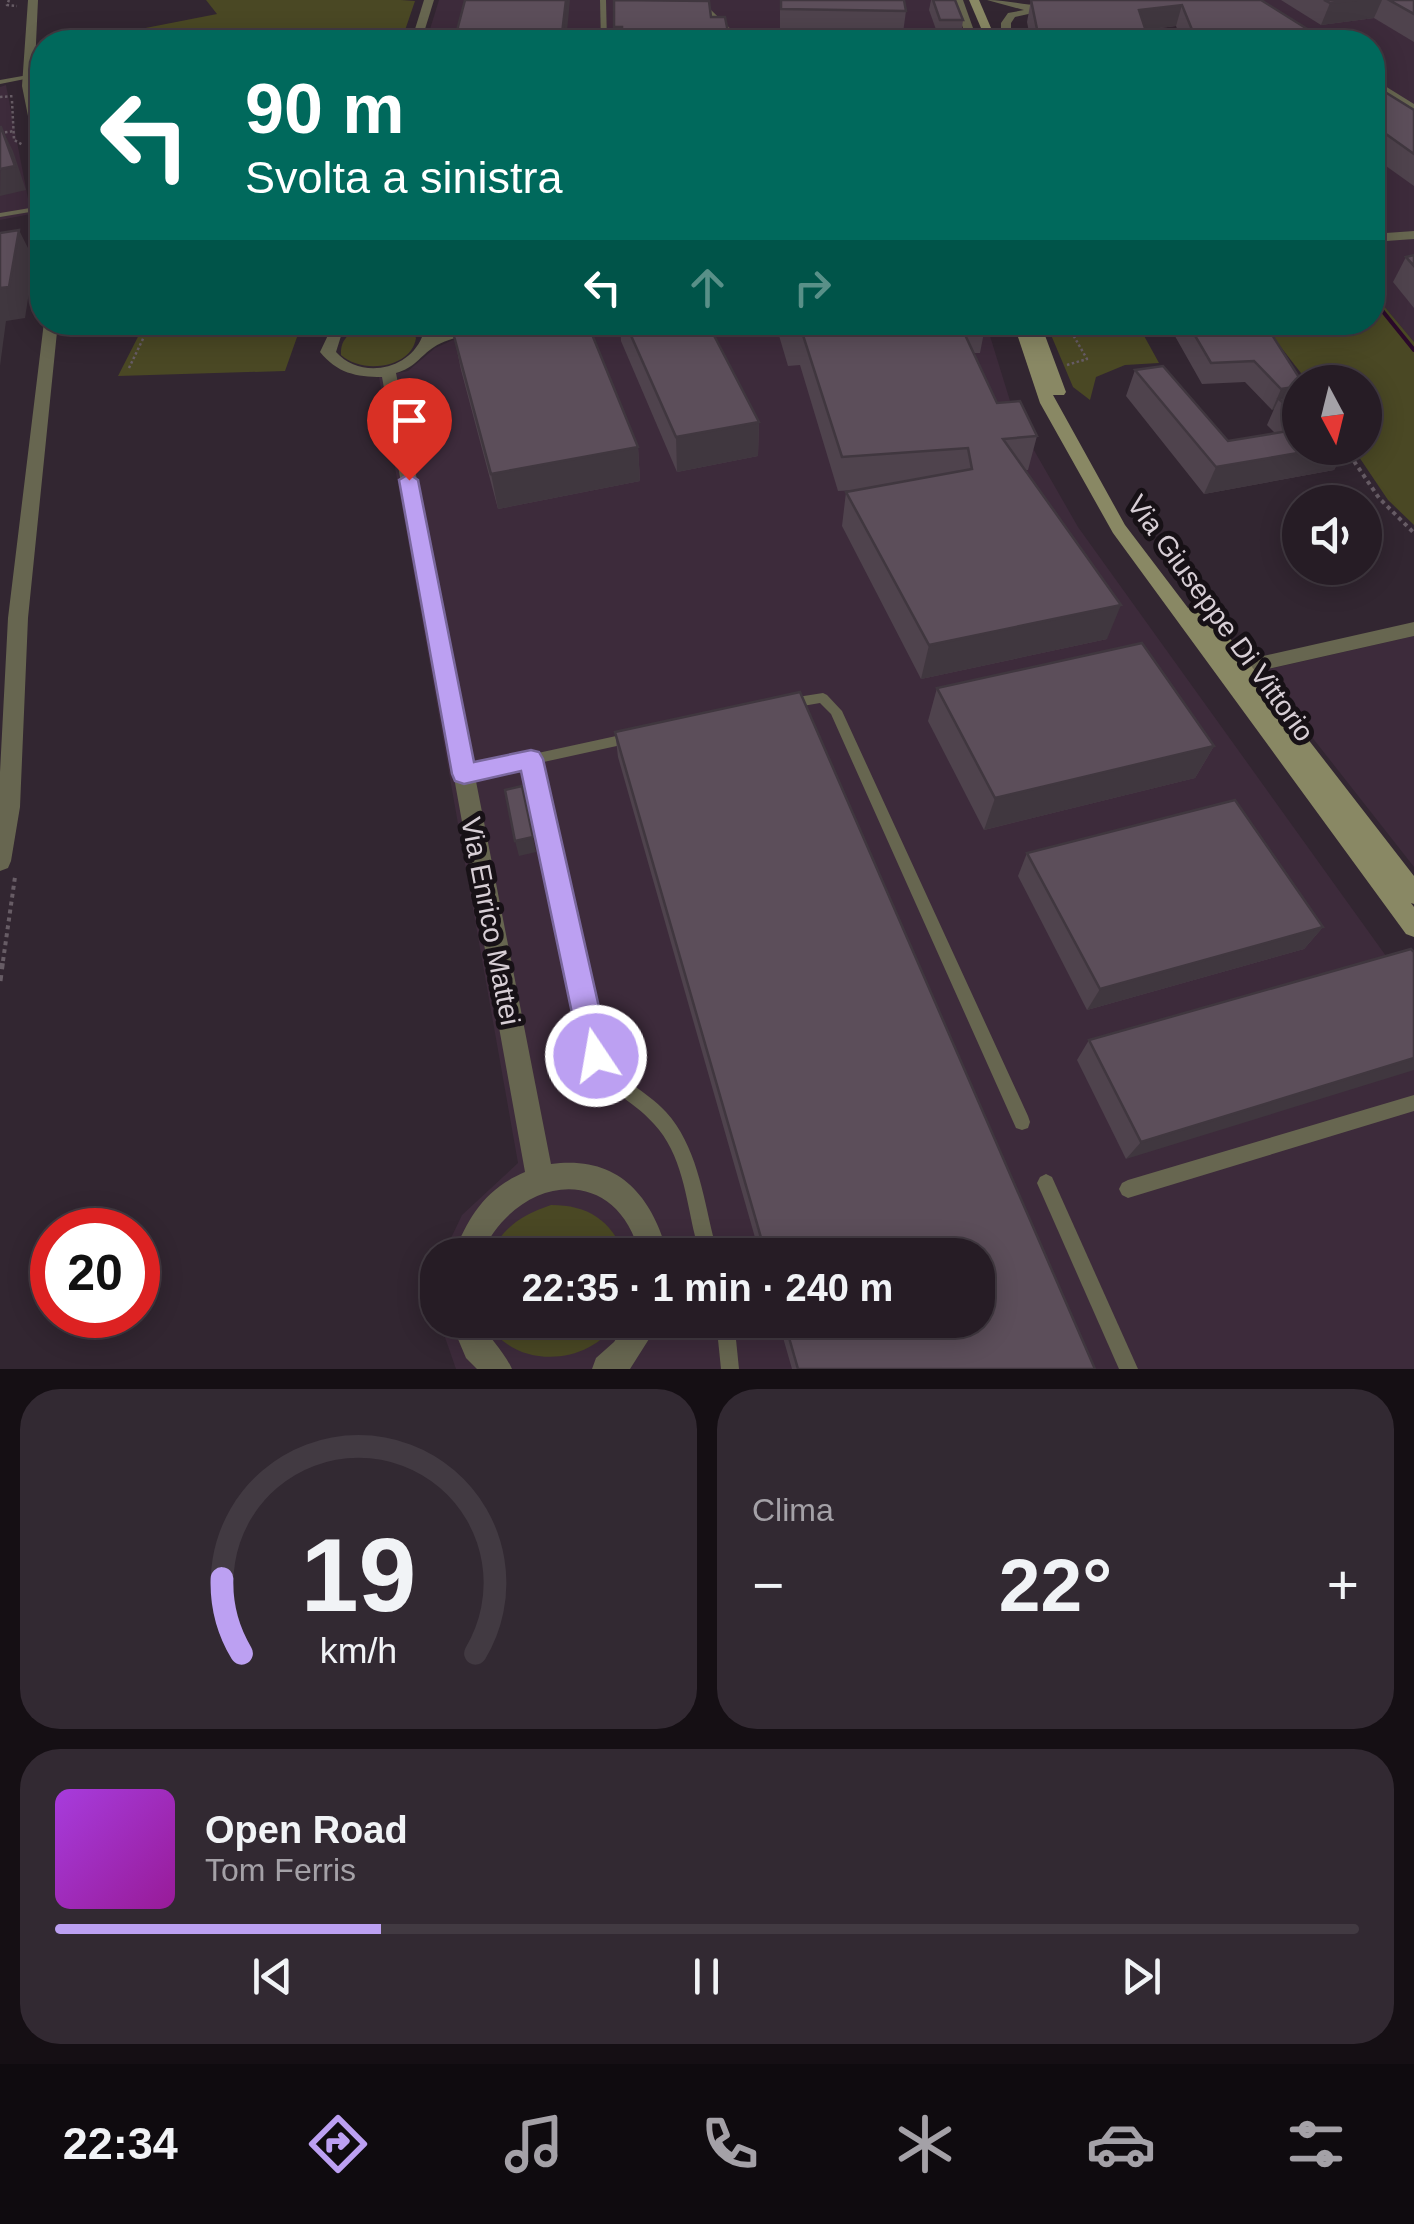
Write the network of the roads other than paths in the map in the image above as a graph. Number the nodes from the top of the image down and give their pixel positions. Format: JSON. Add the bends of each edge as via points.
{"nodes":[{"id":1,"x":33,"y":0,"type":"edge"},
{"id":2,"x":429,"y":0,"type":"edge"},
{"id":3,"x":603,"y":0,"type":"edge"},
{"id":4,"x":958,"y":0,"type":"edge"},
{"id":5,"x":974,"y":0,"type":"edge"},
{"id":6,"x":990,"y":0,"type":"edge"},
{"id":7,"x":1077,"y":4,"type":"edge"},
{"id":8,"x":1042,"y":8,"type":"junction"},
{"id":9,"x":708,"y":10,"type":"edge"},
{"id":10,"x":31,"y":30,"type":"edge"},
{"id":11,"x":420,"y":30,"type":"edge"},
{"id":12,"x":604,"y":30,"type":"edge"},
{"id":13,"x":729,"y":30,"type":"edge"},
{"id":14,"x":969,"y":30,"type":"edge"},
{"id":15,"x":987,"y":30,"type":"edge"},
{"id":16,"x":1002,"y":30,"type":"edge"},
{"id":17,"x":1006,"y":30,"type":"edge"},
{"id":18,"x":30,"y":46,"type":"edge"},
{"id":19,"x":28,"y":76,"type":"junction"},
{"id":20,"x":0,"y":82,"type":"edge"},
{"id":21,"x":1385,"y":89,"type":"edge"},
{"id":22,"x":30,"y":99,"type":"edge"},
{"id":23,"x":1414,"y":108,"type":"edge"},
{"id":24,"x":30,"y":210,"type":"edge"},
{"id":25,"x":0,"y":215,"type":"edge"},
{"id":26,"x":1414,"y":236,"type":"edge"},
{"id":27,"x":1385,"y":237,"type":"edge"},
{"id":28,"x":50,"y":335,"type":"edge"},
{"id":29,"x":339,"y":335,"type":"edge"},
{"id":30,"x":427,"y":335,"type":"edge"},
{"id":31,"x":458,"y":335,"type":"edge"},
{"id":32,"x":1023,"y":335,"type":"edge"},
{"id":33,"x":1038,"y":335,"type":"edge"},
{"id":34,"x":428,"y":344,"type":"junction"},
{"id":35,"x":388,"y":370,"type":"junction"},
{"id":36,"x":1414,"y":628,"type":"edge"},
{"id":37,"x":1241,"y":668,"type":"junction"},
{"id":38,"x":774,"y":707,"type":"edge"},
{"id":39,"x":643,"y":735,"type":"edge"},
{"id":40,"x":531,"y":759,"type":"junction"},
{"id":41,"x":464,"y":774,"type":"junction"},
{"id":42,"x":0,"y":860,"type":"edge"},
{"id":43,"x":1414,"y":894,"type":"edge"},
{"id":44,"x":1414,"y":926,"type":"edge"},
{"id":45,"x":1414,"y":1103,"type":"edge"},
{"id":46,"x":1022,"y":1122,"type":"dead end"},
{"id":47,"x":540,"y":1178,"type":"junction"},
{"id":48,"x":1046,"y":1183,"type":"dead end"},
{"id":49,"x":1128,"y":1190,"type":"dead end"},
{"id":50,"x":704,"y":1236,"type":"dead end"},
{"id":51,"x":474,"y":1238,"type":"edge"},
{"id":52,"x":649,"y":1238,"type":"edge"},
{"id":53,"x":473,"y":1338,"type":"edge"},
{"id":54,"x":635,"y":1338,"type":"edge"},
{"id":55,"x":727,"y":1338,"type":"edge"},
{"id":56,"x":497,"y":1369,"type":"edge"},
{"id":57,"x":607,"y":1369,"type":"edge"},
{"id":58,"x":730,"y":1369,"type":"edge"},
{"id":59,"x":1130,"y":1369,"type":"edge"}],
"edges":[{"from":1,"to":10,"type":"street"},
{"from":2,"to":11,"type":"street"},
{"from":3,"to":12,"type":"lane"},
{"from":4,"to":14,"type":"street"},
{"from":5,"to":15,"type":"main road"},
{"from":6,"to":8,"type":"street"},
{"from":6,"to":16,"type":"street"},
{"from":7,"to":8,"type":"street"},
{"from":8,"to":17,"type":"street","via":[[1012,16]]},
{"from":9,"to":13,"type":"lane"},
{"from":18,"to":19,"type":"street"},
{"from":19,"to":20,"type":"lane"},
{"from":19,"to":22,"type":"street"},
{"from":21,"to":23,"type":"street"},
{"from":24,"to":25,"type":"lane"},
{"from":26,"to":27,"type":"street"},
{"from":28,"to":42,"type":"street"},
{"from":29,"to":35,"type":"street","via":[[330,343],[332,360],[355,371]]},
{"from":30,"to":34,"type":"street"},
{"from":31,"to":34,"type":"street"},
{"from":32,"to":44,"type":"main road","name":"Via Giuseppe Di Vittorio","via":[[1027,356],[1120,529]]},
{"from":33,"to":37,"type":"main road","name":"Via Giuseppe Di Vittorio","via":[[1070,419],[1117,500]]},
{"from":34,"to":35,"type":"street","via":[[414,360]]},
{"from":35,"to":41,"type":"street","name":"Via Enrico Mattei"},
{"from":36,"to":37,"type":"street"},
{"from":37,"to":43,"type":"main road","name":"Via Giuseppe Di Vittorio"},
{"from":38,"to":46,"type":"lane","via":[[823,698],[836,711]]},
{"from":39,"to":40,"type":"lane"},
{"from":40,"to":41,"type":"lane"},
{"from":40,"to":50,"type":"lane","via":[[596,1056],[613,1083],[674,1136]]},
{"from":41,"to":47,"type":"street","name":"Via Enrico Mattei"},
{"from":45,"to":49,"type":"lane"},
{"from":47,"to":51,"type":"street","via":[[493,1208]]},
{"from":47,"to":52,"type":"street","via":[[564,1174],[610,1185],[630,1200]]},
{"from":48,"to":59,"type":"lane"},
{"from":53,"to":56,"type":"street"},
{"from":54,"to":57,"type":"street"},
{"from":55,"to":58,"type":"lane"}]}
